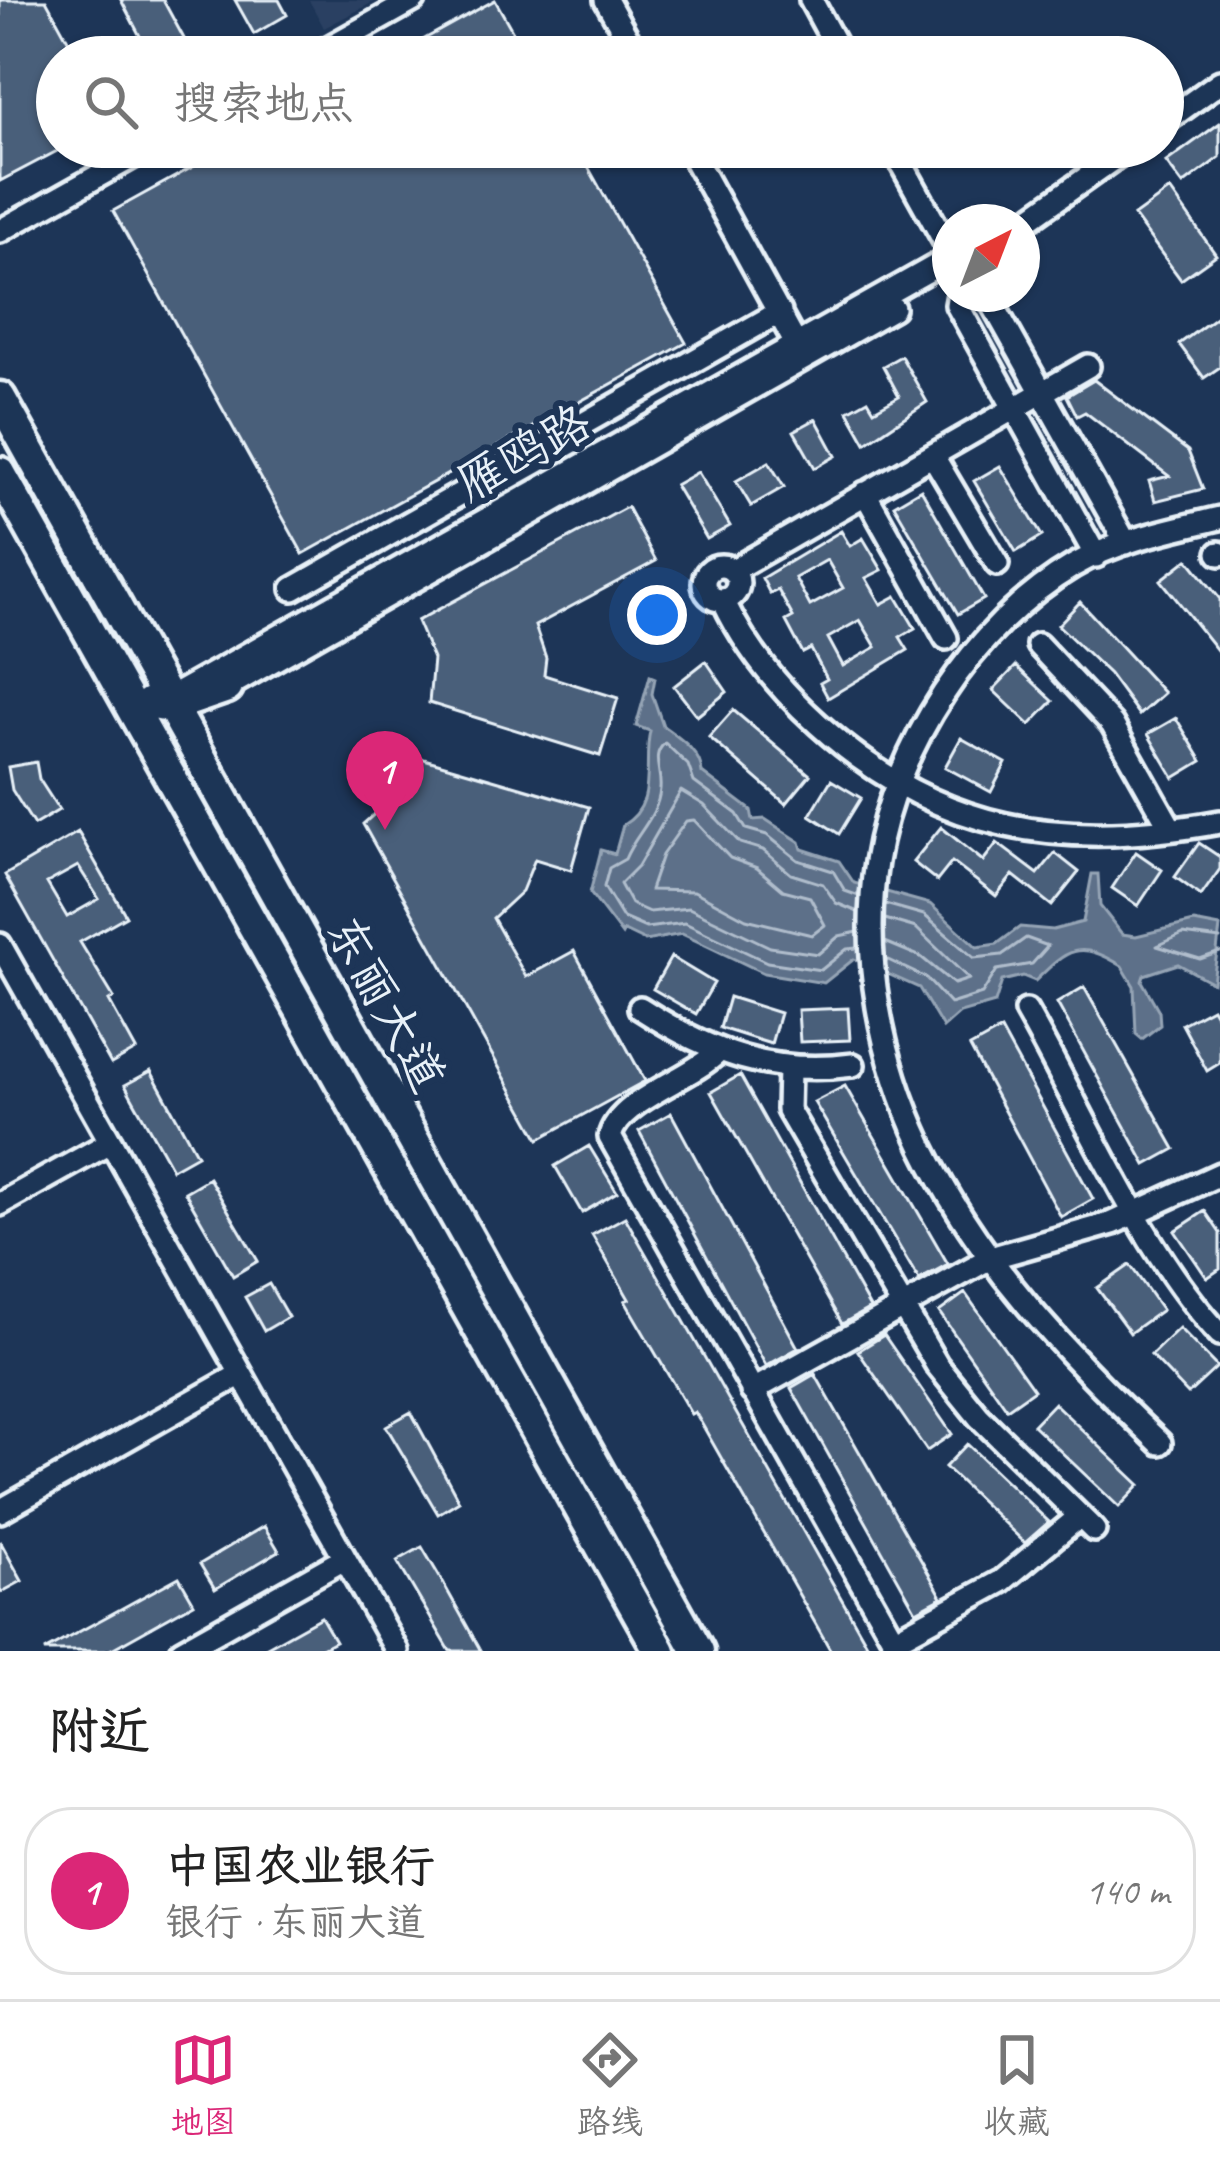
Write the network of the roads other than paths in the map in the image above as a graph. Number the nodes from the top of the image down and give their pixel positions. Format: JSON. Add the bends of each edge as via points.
{"nodes":[{"id":1,"x":414,"y":0,"type":"edge"},
{"id":2,"x":606,"y":0,"type":"edge"},
{"id":3,"x":811,"y":0,"type":"edge"},
{"id":4,"x":350,"y":36,"type":"edge"},
{"id":5,"x":626,"y":36,"type":"edge"},
{"id":6,"x":831,"y":36,"type":"edge"},
{"id":7,"x":1220,"y":69,"type":"edge"},
{"id":8,"x":1220,"y":82,"type":"edge"},
{"id":9,"x":1184,"y":95,"type":"edge"},
{"id":10,"x":1184,"y":108,"type":"edge"},
{"id":11,"x":112,"y":168,"type":"edge"},
{"id":12,"x":700,"y":168,"type":"edge"},
{"id":13,"x":903,"y":168,"type":"edge"},
{"id":14,"x":1080,"y":168,"type":"edge"},
{"id":15,"x":1101,"y":168,"type":"edge"},
{"id":16,"x":1029,"y":204,"type":"edge"},
{"id":17,"x":1040,"y":211,"type":"edge"},
{"id":18,"x":932,"y":221,"type":"edge"},
{"id":19,"x":0,"y":231,"type":"edge"},
{"id":20,"x":932,"y":267,"type":"edge"},
{"id":21,"x":932,"y":284,"type":"edge"},
{"id":22,"x":780,"y":312,"type":"junction"},
{"id":23,"x":961,"y":312,"type":"edge"},
{"id":24,"x":997,"y":312,"type":"edge"},
{"id":25,"x":802,"y":354,"type":"junction"},
{"id":26,"x":1088,"y":366,"type":"dead end"},
{"id":27,"x":1042,"y":393,"type":"junction"},
{"id":28,"x":0,"y":398,"type":"edge"},
{"id":29,"x":1016,"y":410,"type":"junction"},
{"id":30,"x":32,"y":454,"type":"junction"},
{"id":31,"x":933,"y":456,"type":"junction"},
{"id":32,"x":2,"y":477,"type":"edge"},
{"id":33,"x":865,"y":494,"type":"junction"},
{"id":34,"x":1220,"y":518,"type":"edge"},
{"id":35,"x":1126,"y":543,"type":"junction"},
{"id":36,"x":1096,"y":556,"type":"junction"},
{"id":37,"x":997,"y":564,"type":"dead end"},
{"id":38,"x":293,"y":589,"type":"dead end"},
{"id":39,"x":946,"y":638,"type":"dead end"},
{"id":40,"x":135,"y":645,"type":"junction"},
{"id":41,"x":1038,"y":645,"type":"dead end"},
{"id":42,"x":222,"y":679,"type":"junction"},
{"id":43,"x":158,"y":713,"type":"junction"},
{"id":44,"x":897,"y":787,"type":"junction"},
{"id":45,"x":1220,"y":822,"type":"edge"},
{"id":46,"x":1171,"y":829,"type":"junction"},
{"id":47,"x":0,"y":945,"type":"edge"},
{"id":48,"x":640,"y":1008,"type":"dead end"},
{"id":49,"x":1026,"y":1011,"type":"dead end"},
{"id":50,"x":718,"y":1052,"type":"junction"},
{"id":51,"x":853,"y":1064,"type":"dead end"},
{"id":52,"x":790,"y":1069,"type":"junction"},
{"id":53,"x":111,"y":1142,"type":"junction"},
{"id":54,"x":1220,"y":1174,"type":"edge"},
{"id":55,"x":0,"y":1204,"type":"edge"},
{"id":56,"x":1137,"y":1214,"type":"junction"},
{"id":57,"x":990,"y":1258,"type":"junction"},
{"id":58,"x":902,"y":1308,"type":"junction"},
{"id":59,"x":1220,"y":1334,"type":"edge"},
{"id":60,"x":241,"y":1374,"type":"junction"},
{"id":61,"x":752,"y":1390,"type":"junction"},
{"id":62,"x":1160,"y":1443,"type":"dead end"},
{"id":63,"x":0,"y":1511,"type":"edge"},
{"id":64,"x":344,"y":1558,"type":"junction"},
{"id":65,"x":181,"y":1651,"type":"edge"},
{"id":66,"x":397,"y":1651,"type":"edge"},
{"id":67,"x":661,"y":1651,"type":"edge"},
{"id":68,"x":698,"y":1651,"type":"edge"}],
"edges":[{"from":1,"to":4,"type":"street"},
{"from":2,"to":5,"type":"street"},
{"from":3,"to":6,"type":"street"},
{"from":7,"to":9,"type":"street"},
{"from":8,"to":10,"type":"street"},
{"from":11,"to":19,"type":"street"},
{"from":12,"to":22,"type":"street"},
{"from":13,"to":18,"type":"street"},
{"from":14,"to":16,"type":"street"},
{"from":15,"to":17,"type":"street"},
{"from":20,"to":25,"type":"street","name":"雁鸥路"},
{"from":21,"to":25,"type":"street","name":"雁鸥路"},
{"from":22,"to":25,"type":"street"},
{"from":22,"to":38,"type":"street"},
{"from":23,"to":29,"type":"street"},
{"from":24,"to":27,"type":"street"},
{"from":25,"to":42,"type":"street","name":"雁鸥路"},
{"from":26,"to":27,"type":"street"},
{"from":27,"to":29,"type":"street"},
{"from":27,"to":35,"type":"street"},
{"from":28,"to":30,"type":"highway","name":"东丽大道"},
{"from":29,"to":31,"type":"street"},
{"from":29,"to":36,"type":"street"},
{"from":30,"to":32,"type":"street"},
{"from":30,"to":40,"type":"highway","name":"东丽大道"},
{"from":31,"to":33,"type":"street"},
{"from":31,"to":37,"type":"street"},
{"from":32,"to":43,"type":"highway","via":[[106,663]]},
{"from":33,"to":39,"type":"street"},
{"from":33,"to":44,"type":"street","via":[[733,570],[715,567],[706,575],[710,596],[723,600],[798,706]]},
{"from":34,"to":35,"type":"street"},
{"from":35,"to":36,"type":"street"},
{"from":36,"to":44,"type":"street","via":[[1033,594],[997,629],[922,730]]},
{"from":40,"to":42,"type":"street","via":[[173,674]]},
{"from":40,"to":43,"type":"highway","name":"东丽大道"},
{"from":41,"to":46,"type":"street","via":[[1112,724]]},
{"from":42,"to":43,"type":"highway"},
{"from":43,"to":67,"type":"highway","name":"东丽大道"},
{"from":43,"to":68,"type":"highway","name":"东丽大道"},
{"from":44,"to":46,"type":"street","via":[[984,822],[1050,833]]},
{"from":44,"to":57,"type":"street","via":[[876,862],[878,1019],[920,1142]]},
{"from":45,"to":46,"type":"street"},
{"from":47,"to":53,"type":"street"},
{"from":48,"to":50,"type":"street"},
{"from":49,"to":56,"type":"street"},
{"from":50,"to":52,"type":"street"},
{"from":50,"to":61,"type":"street","via":[[622,1113],[610,1137]]},
{"from":51,"to":52,"type":"street"},
{"from":52,"to":58,"type":"street","via":[[788,1110]]},
{"from":53,"to":55,"type":"street"},
{"from":53,"to":60,"type":"street"},
{"from":54,"to":56,"type":"street"},
{"from":56,"to":57,"type":"street"},
{"from":56,"to":59,"type":"street"},
{"from":57,"to":58,"type":"street"},
{"from":57,"to":62,"type":"street","via":[[1073,1361]]},
{"from":58,"to":61,"type":"street"},
{"from":58,"to":61,"type":"street","via":[[980,1417],[1087,1523],[1002,1581],[894,1640]]},
{"from":60,"to":63,"type":"street"},
{"from":60,"to":64,"type":"street"},
{"from":64,"to":65,"type":"street"},
{"from":64,"to":66,"type":"street"}]}
